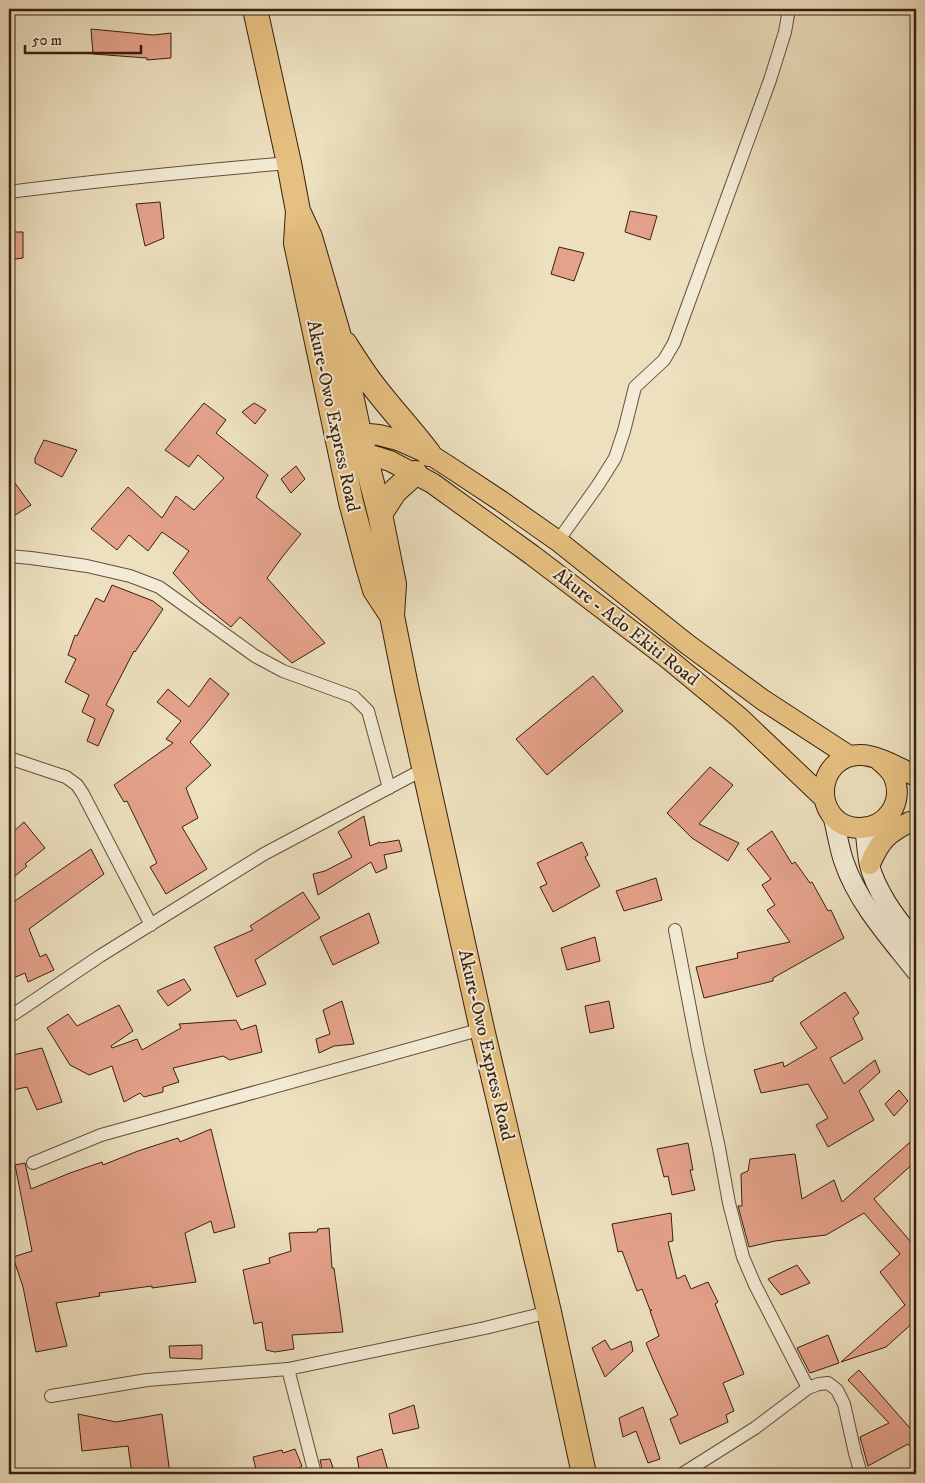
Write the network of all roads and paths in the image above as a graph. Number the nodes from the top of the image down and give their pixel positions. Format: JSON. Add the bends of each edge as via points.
{"nodes":[{"id":1,"x":256,"y":9,"type":"edge"},
{"id":2,"x":789,"y":9,"type":"edge"},
{"id":3,"x":289,"y":163,"type":"junction"},
{"id":4,"x":9,"y":192,"type":"edge"},
{"id":5,"x":298,"y":211,"type":"junction"},
{"id":6,"x":338,"y":333,"type":"junction"},
{"id":7,"x":350,"y":444,"type":"junction"},
{"id":8,"x":429,"y":454,"type":"junction"},
{"id":9,"x":414,"y":472,"type":"junction"},
{"id":10,"x":380,"y":514,"type":"junction"},
{"id":11,"x":558,"y":541,"type":"junction"},
{"id":12,"x":9,"y":556,"type":"edge"},
{"id":13,"x":392,"y":616,"type":"junction"},
{"id":14,"x":849,"y":756,"type":"junction"},
{"id":15,"x":9,"y":758,"type":"edge"},
{"id":16,"x":879,"y":760,"type":"junction"},
{"id":17,"x":424,"y":769,"type":"junction"},
{"id":18,"x":916,"y":776,"type":"edge"},
{"id":19,"x":388,"y":788,"type":"junction"},
{"id":20,"x":824,"y":798,"type":"junction"},
{"id":21,"x":889,"y":816,"type":"junction"},
{"id":22,"x":833,"y":817,"type":"junction"},
{"id":23,"x":913,"y":822,"type":"edge"},
{"id":24,"x":865,"y":828,"type":"junction"},
{"id":25,"x":870,"y":864,"type":"junction"},
{"id":26,"x":151,"y":925,"type":"junction"},
{"id":27,"x":675,"y":930,"type":"dead end"},
{"id":28,"x":916,"y":943,"type":"edge"},
{"id":29,"x":916,"y":971,"type":"edge"},
{"id":30,"x":14,"y":1014,"type":"dead end"},
{"id":31,"x":482,"y":1029,"type":"junction"},
{"id":32,"x":33,"y":1163,"type":"dead end"},
{"id":33,"x":549,"y":1312,"type":"junction"},
{"id":34,"x":288,"y":1369,"type":"junction"},
{"id":35,"x":808,"y":1388,"type":"junction"},
{"id":36,"x":51,"y":1396,"type":"dead end"},
{"id":37,"x":315,"y":1474,"type":"edge"},
{"id":38,"x":584,"y":1474,"type":"edge"},
{"id":39,"x":682,"y":1474,"type":"edge"},
{"id":40,"x":861,"y":1474,"type":"edge"}],
"edges":[{"from":1,"to":3,"type":"highway","name":"Akure-Owo Express Road"},
{"from":2,"to":11,"type":"street","via":[[770,80],[674,343],[664,360],[635,387],[615,458]]},
{"from":3,"to":4,"type":"street"},
{"from":3,"to":5,"type":"highway","name":"Akure-Owo Express Road"},
{"from":5,"to":6,"type":"highway","name":"Akure-Owo Express Road","via":[[310,237]]},
{"from":5,"to":7,"type":"highway","name":"Akure-Owo Express Road","via":[[296,243]]},
{"from":6,"to":7,"type":"highway","name":"Akure-Owo Express Road"},
{"from":6,"to":8,"type":"highway","via":[[371,382]]},
{"from":7,"to":8,"type":"main road","name":"Akure - Ado Ekiti Road","via":[[379,435]]},
{"from":7,"to":9,"type":"main road","name":"Akure - Ado Ekiti Road"},
{"from":7,"to":10,"type":"highway","name":"Akure-Owo Express Road"},
{"from":7,"to":13,"type":"highway","name":"Akure-Owo Express Road","via":[[354,511],[375,590]]},
{"from":8,"to":11,"type":"main road","name":"Akure - Ado Ekiti Road"},
{"from":9,"to":10,"type":"highway","via":[[395,491]]},
{"from":9,"to":20,"type":"main road","name":"Akure - Ado Ekiti Road","via":[[532,555],[666,657],[740,718]]},
{"from":10,"to":13,"type":"highway","name":"Akure-Owo Express Road","via":[[394,584]]},
{"from":11,"to":14,"type":"main road","name":"Akure - Ado Ekiti Road","via":[[755,694]]},
{"from":12,"to":19,"type":"street","via":[[87,566],[130,576],[159,588],[255,656],[283,671],[354,697],[368,711]]},
{"from":13,"to":17,"type":"highway","name":"Akure-Owo Express Road"},
{"from":14,"to":16,"type":"main road","via":[[869,756]]},
{"from":14,"to":20,"type":"main road","via":[[839,761],[829,773],[823,788]]},
{"from":15,"to":26,"type":"street","via":[[66,777],[77,785]]},
{"from":16,"to":18,"type":"main road"},
{"from":16,"to":21,"type":"main road","via":[[894,775],[897,786],[896,801]]},
{"from":17,"to":19,"type":"street"},
{"from":17,"to":31,"type":"highway","name":"Akure-Owo Express Road"},
{"from":19,"to":26,"type":"street","via":[[264,854]]},
{"from":20,"to":22,"type":"main road"},
{"from":21,"to":23,"type":"main road"},
{"from":21,"to":24,"type":"main road","via":[[872,828]]},
{"from":22,"to":24,"type":"main road","via":[[851,828]]},
{"from":22,"to":29,"type":"main road","via":[[844,863],[858,892],[881,928]]},
{"from":23,"to":25,"type":"main road","via":[[885,838]]},
{"from":24,"to":25,"type":"main road"},
{"from":25,"to":28,"type":"main road","via":[[878,887]]},
{"from":26,"to":30,"type":"street"},
{"from":27,"to":35,"type":"street","via":[[729,1203],[744,1257]]},
{"from":31,"to":32,"type":"street","via":[[111,1133]]},
{"from":31,"to":33,"type":"highway","name":"Akure-Owo Express Road"},
{"from":33,"to":34,"type":"street"},
{"from":33,"to":38,"type":"highway","name":"Akure-Owo Express Road"},
{"from":34,"to":36,"type":"street","via":[[147,1380]]},
{"from":34,"to":37,"type":"street"},
{"from":35,"to":39,"type":"street","via":[[755,1428]]},
{"from":35,"to":40,"type":"street","via":[[828,1384],[837,1390],[844,1404]]}]}
